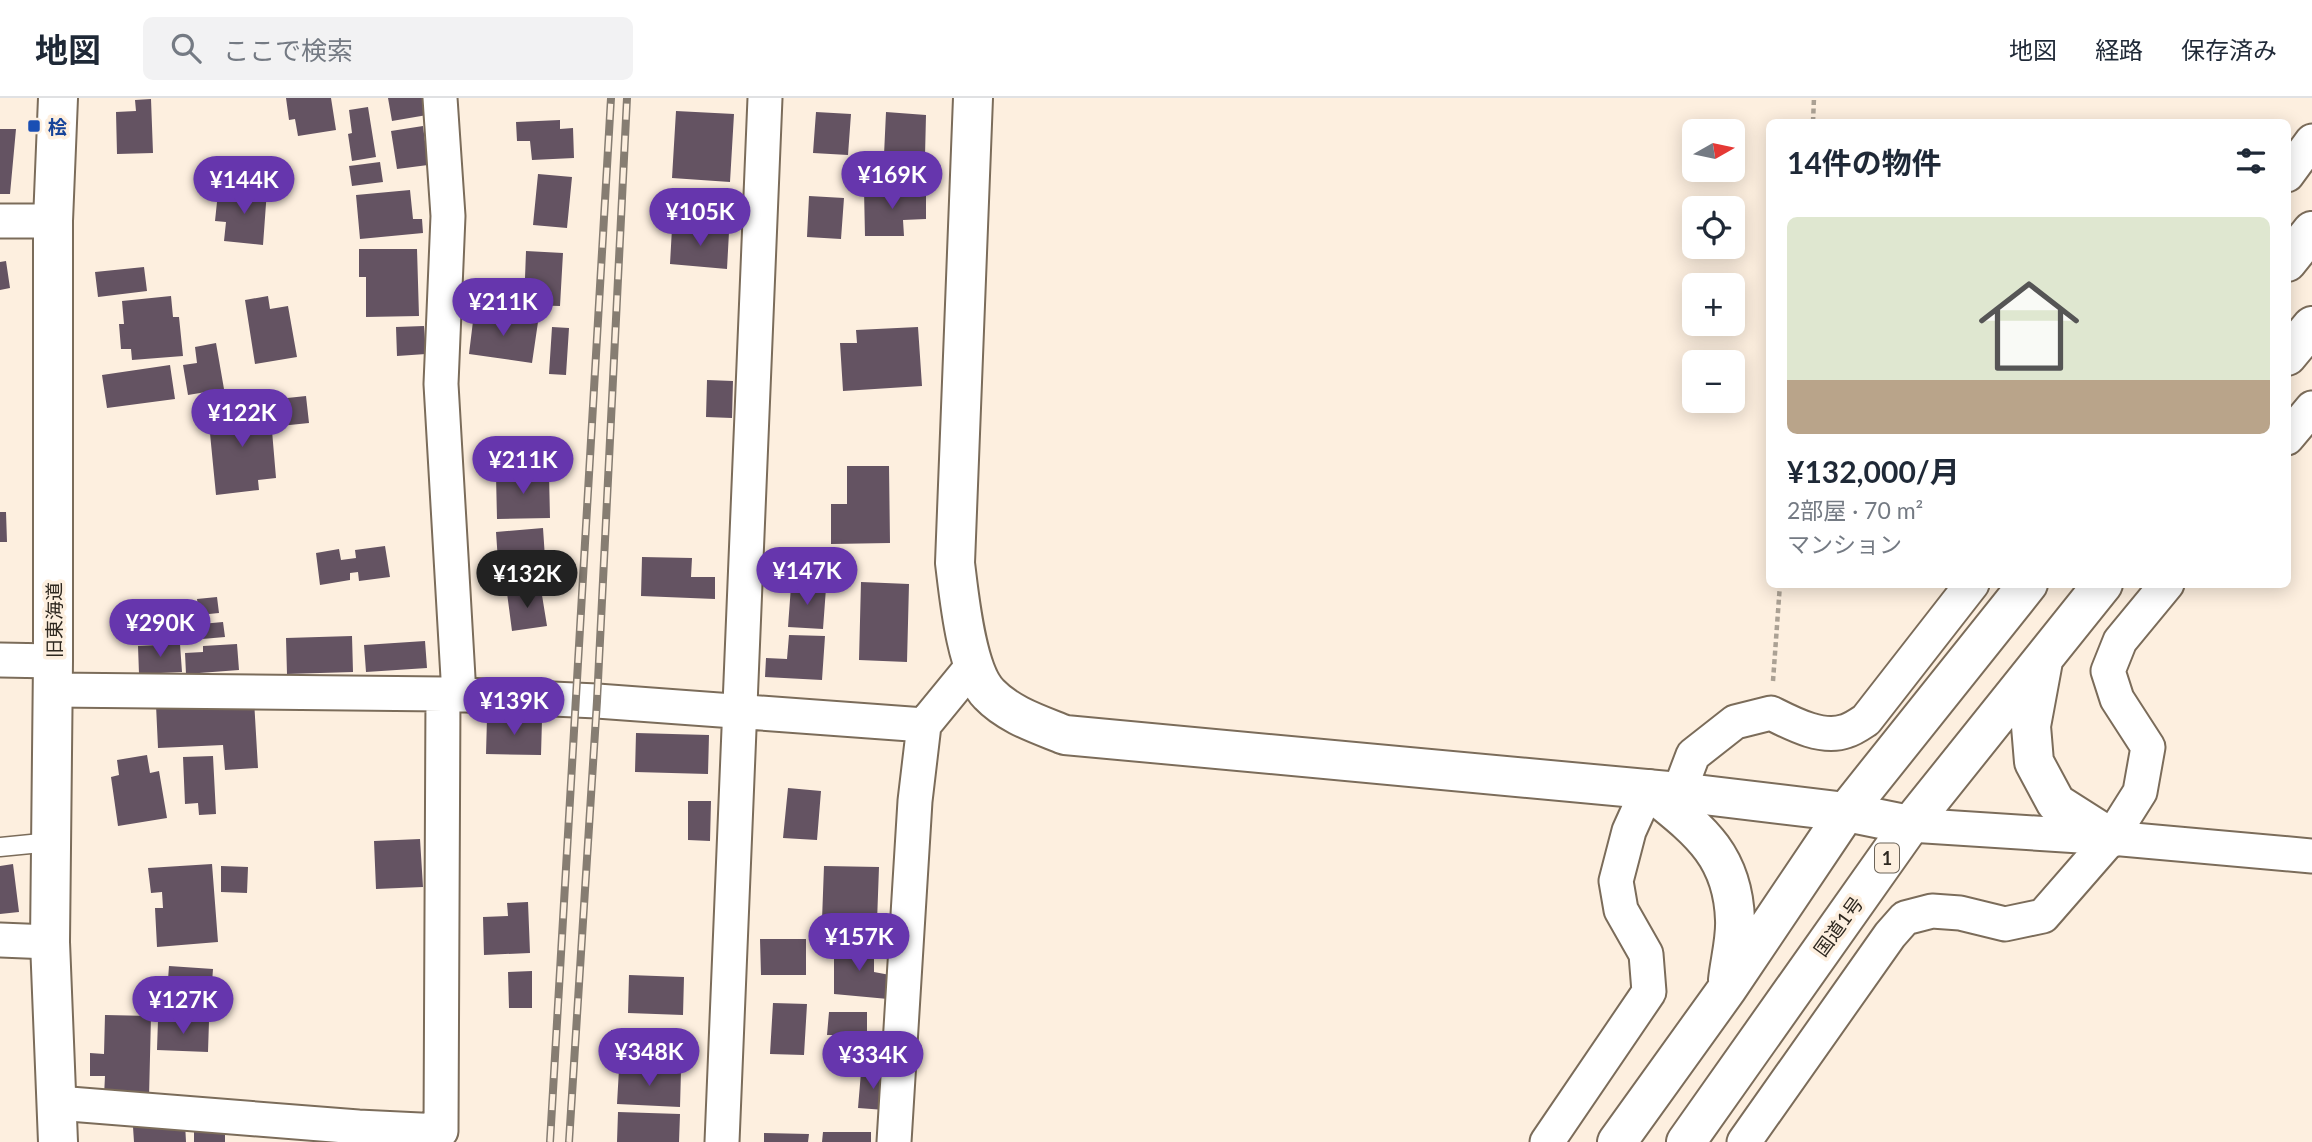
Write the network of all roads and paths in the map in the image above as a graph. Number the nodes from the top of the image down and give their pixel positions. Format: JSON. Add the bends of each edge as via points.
{"nodes":[{"id":1,"x":58,"y":98,"type":"edge"},
{"id":2,"x":440,"y":98,"type":"edge"},
{"id":3,"x":765,"y":98,"type":"edge"},
{"id":4,"x":973,"y":98,"type":"edge"},
{"id":5,"x":1814,"y":98,"type":"edge"},
{"id":6,"x":1813,"y":119,"type":"edge"},
{"id":7,"x":2312,"y":141,"type":"edge"},
{"id":8,"x":2291,"y":170,"type":"edge"},
{"id":9,"x":0,"y":221,"type":"edge"},
{"id":10,"x":53,"y":221,"type":"junction"},
{"id":11,"x":2312,"y":231,"type":"edge"},
{"id":12,"x":2291,"y":257,"type":"edge"},
{"id":13,"x":2312,"y":326,"type":"edge"},
{"id":14,"x":2291,"y":351,"type":"edge"},
{"id":15,"x":2312,"y":408,"type":"edge"},
{"id":16,"x":2291,"y":433,"type":"edge"},
{"id":17,"x":1780,"y":588,"type":"edge"},
{"id":18,"x":1969,"y":588,"type":"edge"},
{"id":19,"x":2025,"y":588,"type":"edge"},
{"id":20,"x":2100,"y":588,"type":"edge"},
{"id":21,"x":2164,"y":588,"type":"edge"},
{"id":22,"x":2043,"y":659,"type":"junction"},
{"id":23,"x":0,"y":660,"type":"edge"},
{"id":24,"x":974,"y":664,"type":"junction"},
{"id":25,"x":53,"y":676,"type":"junction"},
{"id":26,"x":451,"y":694,"type":"junction"},
{"id":27,"x":741,"y":712,"type":"junction"},
{"id":28,"x":1771,"y":713,"type":"junction"},
{"id":29,"x":924,"y":726,"type":"junction"},
{"id":30,"x":1664,"y":790,"type":"junction"},
{"id":31,"x":1846,"y":812,"type":"junction"},
{"id":32,"x":1910,"y":825,"type":"junction"},
{"id":33,"x":2112,"y":838,"type":"junction"},
{"id":34,"x":51,"y":842,"type":"junction"},
{"id":35,"x":0,"y":847,"type":"edge"},
{"id":36,"x":2312,"y":856,"type":"edge"},
{"id":37,"x":0,"y":940,"type":"edge"},
{"id":38,"x":50,"y":942,"type":"junction"},
{"id":39,"x":1727,"y":989,"type":"junction"},
{"id":40,"x":57,"y":1103,"type":"junction"},
{"id":41,"x":357,"y":1134,"type":"edge"},
{"id":42,"x":58,"y":1142,"type":"edge"},
{"id":43,"x":722,"y":1142,"type":"edge"},
{"id":44,"x":894,"y":1142,"type":"edge"},
{"id":45,"x":1547,"y":1142,"type":"edge"},
{"id":46,"x":1617,"y":1142,"type":"edge"},
{"id":47,"x":1686,"y":1142,"type":"edge"},
{"id":48,"x":1744,"y":1142,"type":"edge"}],
"edges":[{"from":1,"to":10,"type":"main road","name":"旧東海道"},
{"from":2,"to":26,"type":"street","via":[[447,216],[441,384]]},
{"from":3,"to":27,"type":"street"},
{"from":4,"to":24,"type":"main road","via":[[955,564],[963,626]]},
{"from":5,"to":6,"type":"path"},
{"from":7,"to":8,"type":"street"},
{"from":9,"to":10,"type":"street"},
{"from":10,"to":25,"type":"main road","name":"旧東海道"},
{"from":11,"to":12,"type":"main road"},
{"from":13,"to":14,"type":"main road"},
{"from":15,"to":16,"type":"street"},
{"from":17,"to":28,"type":"path"},
{"from":18,"to":28,"type":"street","via":[[1866,720],[1845,732],[1829,734]]},
{"from":19,"to":31,"type":"main road"},
{"from":20,"to":22,"type":"main road","name":"国道1号","number":"1"},
{"from":21,"to":33,"type":"street","via":[[2120,641],[2108,671],[2117,699],[2148,747],[2140,792]]},
{"from":22,"to":32,"type":"main road","name":"国道1号","number":"1"},
{"from":22,"to":33,"type":"main road","via":[[2031,726],[2034,762],[2056,803]]},
{"from":23,"to":25,"type":"street"},
{"from":24,"to":29,"type":"street"},
{"from":24,"to":30,"type":"main road","via":[[987,693],[1021,718],[1065,735]]},
{"from":25,"to":26,"type":"street"},
{"from":25,"to":34,"type":"main road","name":"旧東海道"},
{"from":26,"to":27,"type":"street"},
{"from":26,"to":41,"type":"street","via":[[441,1131]]},
{"from":27,"to":29,"type":"street"},
{"from":27,"to":43,"type":"street"},
{"from":28,"to":30,"type":"street","via":[[1735,722],[1693,755]]},
{"from":29,"to":44,"type":"street","via":[[915,801]]},
{"from":30,"to":31,"type":"main road"},
{"from":30,"to":39,"type":"main road","via":[[1701,832],[1726,871],[1735,921]]},
{"from":30,"to":45,"type":"street","via":[[1629,831],[1616,881],[1621,910],[1647,954],[1649,992]]},
{"from":31,"to":32,"type":"main road"},
{"from":31,"to":39,"type":"main road"},
{"from":32,"to":33,"type":"street"},
{"from":32,"to":47,"type":"main road","name":"国道1号","number":"1"},
{"from":33,"to":36,"type":"street"},
{"from":33,"to":48,"type":"street","via":[[2043,916],[2005,924],[1951,912],[1905,918]]},
{"from":34,"to":35,"type":"lane"},
{"from":34,"to":38,"type":"main road","name":"旧東海道"},
{"from":37,"to":38,"type":"street"},
{"from":38,"to":40,"type":"main road","name":"旧東海道"},
{"from":39,"to":46,"type":"main road"},
{"from":40,"to":41,"type":"street"},
{"from":40,"to":42,"type":"main road","name":"旧東海道"}]}
